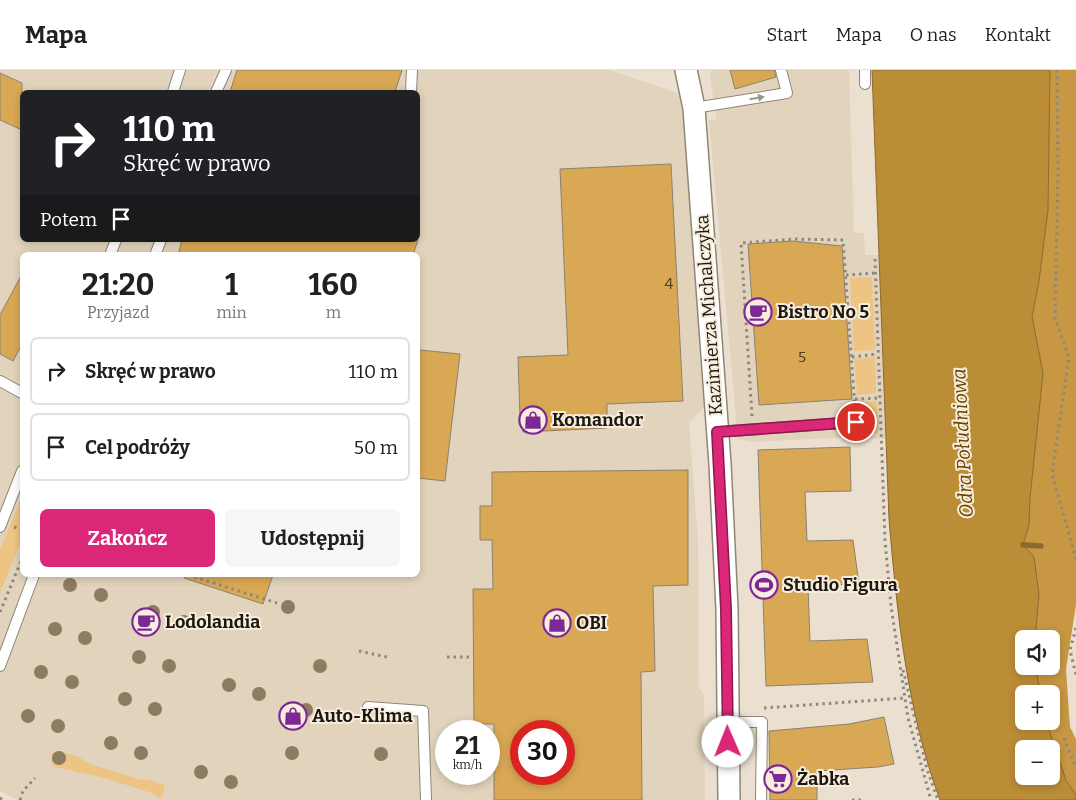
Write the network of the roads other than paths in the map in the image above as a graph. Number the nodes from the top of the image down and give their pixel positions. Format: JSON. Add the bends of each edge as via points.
{"nodes":[{"id":1,"x":180,"y":70,"type":"edge"},
{"id":2,"x":226,"y":70,"type":"edge"},
{"id":3,"x":412,"y":70,"type":"edge"},
{"id":4,"x":686,"y":70,"type":"edge"},
{"id":5,"x":781,"y":70,"type":"edge"},
{"id":6,"x":865,"y":70,"type":"edge"},
{"id":7,"x":865,"y":84,"type":"dead end"},
{"id":8,"x":174,"y":90,"type":"edge"},
{"id":9,"x":217,"y":90,"type":"edge"},
{"id":10,"x":411,"y":90,"type":"edge"},
{"id":11,"x":694,"y":108,"type":"junction"},
{"id":12,"x":0,"y":381,"type":"edge"},
{"id":13,"x":20,"y":392,"type":"edge"},
{"id":14,"x":856,"y":422,"type":"road end"},
{"id":15,"x":717,"y":432,"type":"junction"},
{"id":16,"x":20,"y":476,"type":"edge"},
{"id":17,"x":0,"y":527,"type":"edge"},
{"id":18,"x":33,"y":577,"type":"edge"},
{"id":19,"x":0,"y":666,"type":"edge"},
{"id":20,"x":368,"y":707,"type":"dead end"},
{"id":21,"x":728,"y":722,"type":"junction"},
{"id":22,"x":426,"y":800,"type":"edge"},
{"id":23,"x":729,"y":800,"type":"edge"},
{"id":24,"x":761,"y":800,"type":"edge"}],
"edges":[{"from":1,"to":8,"type":"lane"},
{"from":2,"to":9,"type":"lane"},
{"from":3,"to":10,"type":"lane"},
{"from":4,"to":11,"type":"street","name":"Kazimierza Michalczyka"},
{"from":11,"to":5,"type":"lane","one_way":true,"via":[[787,93]]},
{"from":6,"to":7,"type":"lane"},
{"from":11,"to":15,"type":"street","name":"Kazimierza Michalczyka"},
{"from":12,"to":13,"type":"lane"},
{"from":14,"to":15,"type":"lane"},
{"from":15,"to":21,"type":"street","name":"Kazimierza Michalczyka"},
{"from":16,"to":17,"type":"lane"},
{"from":18,"to":19,"type":"lane"},
{"from":20,"to":22,"type":"lane","via":[[423,711]]},
{"from":21,"to":23,"type":"street","name":"Kazimierza Michalczyka"},
{"from":21,"to":24,"type":"lane","via":[[762,722]]}]}
